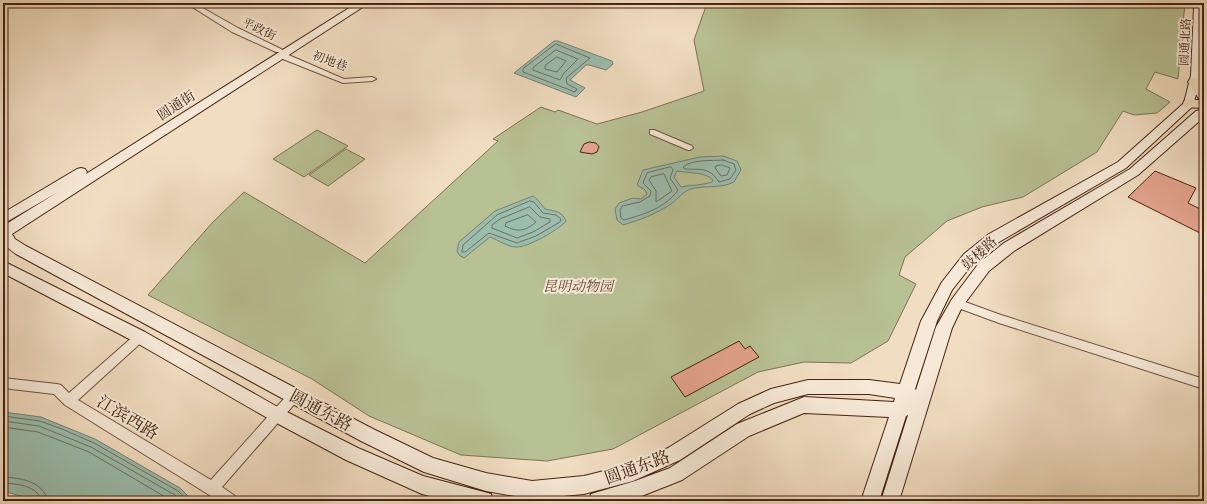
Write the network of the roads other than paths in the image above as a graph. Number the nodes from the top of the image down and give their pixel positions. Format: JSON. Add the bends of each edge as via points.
{"nodes":[{"id":1,"x":190,"y":3,"type":"edge"},
{"id":2,"x":354,"y":3,"type":"edge"},
{"id":3,"x":364,"y":3,"type":"edge"},
{"id":4,"x":1201,"y":3,"type":"edge"},
{"id":5,"x":280,"y":53,"type":"junction"},
{"id":6,"x":372,"y":79,"type":"dead end"},
{"id":7,"x":1194,"y":82,"type":"joint"},
{"id":8,"x":1200,"y":106,"type":"edge"},
{"id":9,"x":652,"y":132,"type":"dead end"},
{"id":10,"x":690,"y":148,"type":"dead end"},
{"id":11,"x":3,"y":220,"type":"edge"},
{"id":12,"x":3,"y":232,"type":"edge"},
{"id":13,"x":3,"y":266,"type":"edge"},
{"id":14,"x":957,"y":303,"type":"junction"},
{"id":15,"x":140,"y":337,"type":"junction"},
{"id":16,"x":3,"y":383,"type":"edge"},
{"id":17,"x":1204,"y":384,"type":"edge"},
{"id":18,"x":294,"y":396,"type":"junction"},
{"id":19,"x":914,"y":397,"type":"junction"},
{"id":20,"x":70,"y":401,"type":"junction"},
{"id":21,"x":901,"y":410,"type":"junction"},
{"id":22,"x":277,"y":416,"type":"junction"},
{"id":23,"x":212,"y":488,"type":"junction"},
{"id":24,"x":230,"y":501,"type":"edge"},
{"id":25,"x":484,"y":501,"type":"edge"},
{"id":26,"x":598,"y":501,"type":"edge"},
{"id":27,"x":870,"y":501,"type":"edge"},
{"id":28,"x":890,"y":501,"type":"edge"}],
"edges":[{"from":1,"to":5,"type":"street","name":"平政街"},
{"from":2,"to":5,"type":"main road","name":"圆通街"},
{"from":3,"to":5,"type":"main road","name":"圆通街"},
{"from":4,"to":7,"type":"main road","name":"圆通北路"},
{"from":5,"to":6,"type":"street","name":"初地巷","via":[[343,80],[355,82]]},
{"from":5,"to":11,"type":"main road","name":"圆通街"},
{"from":5,"to":12,"type":"main road","name":"圆通街"},
{"from":7,"to":8,"type":"main road"},
{"from":8,"to":14,"type":"main road","name":"鼓楼路","via":[[1134,172],[1010,247],[984,267]]},
{"from":8,"to":19,"type":"main road","name":"鼓楼路","via":[[1122,165],[994,238],[969,258],[947,286],[929,321]]},
{"from":9,"to":10,"type":"street"},
{"from":12,"to":18,"type":"main road","name":"圆通东路","via":[[10,243],[21,250]]},
{"from":13,"to":15,"type":"main road","name":"圆通东路"},
{"from":14,"to":17,"type":"street","via":[[999,319]]},
{"from":14,"to":19,"type":"main road","name":"鼓楼路","via":[[944,327],[933,368]]},
{"from":15,"to":20,"type":"street"},
{"from":15,"to":22,"type":"main road","name":"圆通东路"},
{"from":16,"to":20,"type":"street","name":"江滨西路","via":[[57,389]]},
{"from":18,"to":19,"type":"main road","name":"圆通东路","via":[[430,466],[486,482],[532,490],[584,485],[633,472],[674,454],[744,409],[771,396],[808,387],[869,387]]},
{"from":18,"to":22,"type":"street"},
{"from":19,"to":21,"type":"main road","name":"圆通东路"},
{"from":19,"to":28,"type":"main road","name":"鼓楼路"},
{"from":20,"to":23,"type":"street","name":"江滨西路"},
{"from":21,"to":26,"type":"main road","name":"圆通东路","via":[[804,405],[743,430],[676,474]]},
{"from":21,"to":27,"type":"main road"},
{"from":22,"to":23,"type":"street"},
{"from":22,"to":25,"type":"main road","name":"圆通东路","via":[[352,454],[422,485]]},
{"from":23,"to":24,"type":"street","name":"江滨西路"}]}
